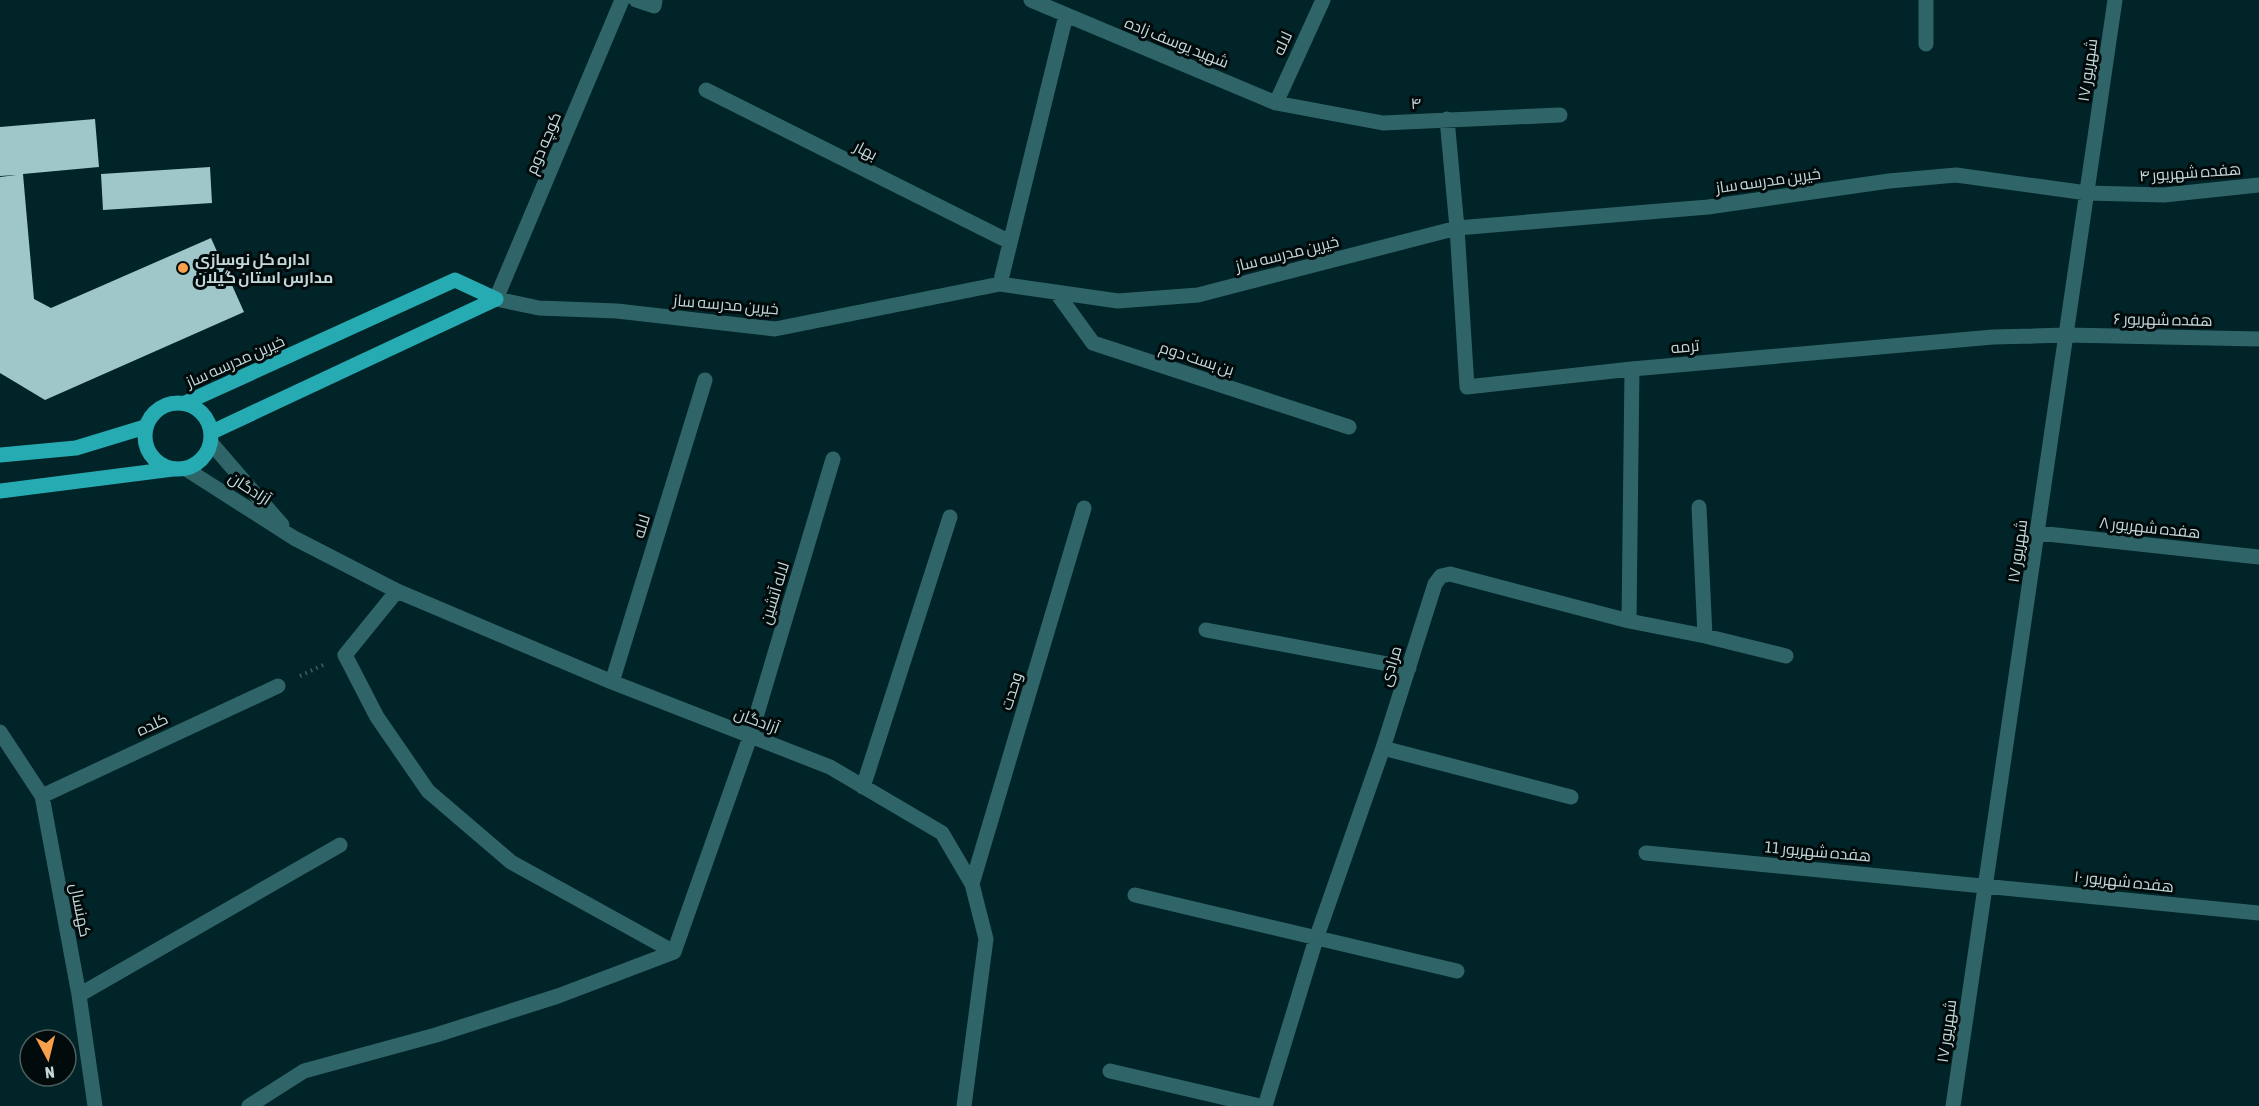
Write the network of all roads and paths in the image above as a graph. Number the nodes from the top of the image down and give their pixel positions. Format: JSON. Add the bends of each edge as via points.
{"nodes":[{"id":1,"x":622,"y":0,"type":"edge"},
{"id":2,"x":636,"y":0,"type":"edge"},
{"id":3,"x":655,"y":0,"type":"edge"},
{"id":4,"x":1031,"y":0,"type":"edge"},
{"id":5,"x":1323,"y":0,"type":"edge"},
{"id":6,"x":1926,"y":0,"type":"edge"},
{"id":7,"x":2115,"y":0,"type":"edge"},
{"id":8,"x":1066,"y":15,"type":"junction"},
{"id":9,"x":1926,"y":44,"type":"dead end"},
{"id":10,"x":706,"y":90,"type":"dead end"},
{"id":11,"x":1276,"y":103,"type":"junction"},
{"id":12,"x":1560,"y":115,"type":"dead end"},
{"id":13,"x":1447,"y":119,"type":"junction"},
{"id":14,"x":2259,"y":186,"type":"edge"},
{"id":15,"x":2087,"y":193,"type":"junction"},
{"id":16,"x":1457,"y":228,"type":"junction"},
{"id":17,"x":1010,"y":242,"type":"junction"},
{"id":18,"x":1000,"y":284,"type":"junction"},
{"id":19,"x":1056,"y":292,"type":"junction"},
{"id":20,"x":496,"y":299,"type":"junction"},
{"id":21,"x":2067,"y":335,"type":"junction"},
{"id":22,"x":2259,"y":339,"type":"edge"},
{"id":23,"x":1632,"y":369,"type":"junction"},
{"id":24,"x":705,"y":380,"type":"dead end"},
{"id":25,"x":185,"y":403,"type":"junction"},
{"id":26,"x":145,"y":427,"type":"junction"},
{"id":27,"x":1349,"y":427,"type":"dead end"},
{"id":28,"x":211,"y":437,"type":"junction"},
{"id":29,"x":0,"y":455,"type":"edge"},
{"id":30,"x":833,"y":459,"type":"dead end"},
{"id":31,"x":180,"y":469,"type":"junction"},
{"id":32,"x":0,"y":491,"type":"edge"},
{"id":33,"x":1699,"y":507,"type":"dead end"},
{"id":34,"x":1084,"y":508,"type":"dead end"},
{"id":35,"x":950,"y":517,"type":"dead end"},
{"id":36,"x":2038,"y":533,"type":"junction"},
{"id":37,"x":294,"y":538,"type":"junction"},
{"id":38,"x":2259,"y":556,"type":"edge"},
{"id":39,"x":397,"y":591,"type":"junction"},
{"id":40,"x":1629,"y":621,"type":"junction"},
{"id":41,"x":1206,"y":630,"type":"dead end"},
{"id":42,"x":1705,"y":636,"type":"junction"},
{"id":43,"x":345,"y":655,"type":"junction"},
{"id":44,"x":1786,"y":657,"type":"dead end"},
{"id":45,"x":1409,"y":668,"type":"junction"},
{"id":46,"x":612,"y":682,"type":"junction"},
{"id":47,"x":278,"y":686,"type":"joint"},
{"id":48,"x":0,"y":732,"type":"edge"},
{"id":49,"x":750,"y":737,"type":"junction"},
{"id":50,"x":1383,"y":748,"type":"junction"},
{"id":51,"x":863,"y":787,"type":"junction"},
{"id":52,"x":42,"y":796,"type":"junction"},
{"id":53,"x":1571,"y":797,"type":"dead end"},
{"id":54,"x":340,"y":845,"type":"dead end"},
{"id":55,"x":1646,"y":853,"type":"dead end"},
{"id":56,"x":972,"y":884,"type":"junction"},
{"id":57,"x":1986,"y":885,"type":"junction"},
{"id":58,"x":1135,"y":895,"type":"dead end"},
{"id":59,"x":2259,"y":913,"type":"edge"},
{"id":60,"x":1316,"y":939,"type":"junction"},
{"id":61,"x":674,"y":952,"type":"junction"},
{"id":62,"x":1457,"y":971,"type":"dead end"},
{"id":63,"x":79,"y":995,"type":"junction"},
{"id":64,"x":1110,"y":1071,"type":"dead end"},
{"id":65,"x":95,"y":1106,"type":"edge"},
{"id":66,"x":249,"y":1106,"type":"edge"},
{"id":67,"x":963,"y":1106,"type":"edge"},
{"id":68,"x":1260,"y":1106,"type":"edge"},
{"id":69,"x":1265,"y":1106,"type":"edge"},
{"id":70,"x":1953,"y":1106,"type":"edge"}],
"edges":[{"from":1,"to":20,"type":"street","name":"کوچه دوم"},
{"from":2,"to":3,"type":"street","via":[[654,6]]},
{"from":4,"to":8,"type":"street","name":"شهید یوسف زاده"},
{"from":5,"to":11,"type":"street","name":"لاله"},
{"from":6,"to":9,"type":"street"},
{"from":7,"to":15,"type":"street","name":"۱۷ شهریور"},
{"from":8,"to":11,"type":"street","name":"شهید یوسف زاده"},
{"from":8,"to":17,"type":"street"},
{"from":10,"to":17,"type":"street","name":"بهار"},
{"from":11,"to":13,"type":"street","name":"۴","via":[[1383,123]]},
{"from":12,"to":13,"type":"street","name":"۴"},
{"from":13,"to":16,"type":"street"},
{"from":14,"to":15,"type":"street","name":"هفده شهریور ۴","via":[[2164,195]]},
{"from":15,"to":16,"type":"street","name":"خیرین مدرسه ساز","via":[[1956,175],[1708,207]]},
{"from":15,"to":21,"type":"street","name":"۱۷ شهریور"},
{"from":16,"to":19,"type":"street","name":"خیرین مدرسه ساز","via":[[1198,295],[1118,301]]},
{"from":16,"to":23,"type":"street","name":"ترمه","via":[[1467,387]]},
{"from":17,"to":18,"type":"street"},
{"from":18,"to":19,"type":"street","name":"خیرین مدرسه ساز"},
{"from":18,"to":20,"type":"street","name":"خیرین مدرسه ساز","via":[[775,329],[539,308]]},
{"from":19,"to":27,"type":"street","name":"بن بست دوم","via":[[1093,343]]},
{"from":20,"to":25,"type":"main road","name":"خیرین مدرسه ساز","via":[[455,280]]},
{"from":20,"to":28,"type":"main road"},
{"from":21,"to":22,"type":"street","name":"هفده شهریور ۶"},
{"from":21,"to":23,"type":"street","name":"ترمه","via":[[1993,336]]},
{"from":21,"to":36,"type":"street","name":"۱۷ شهریور"},
{"from":23,"to":40,"type":"street"},
{"from":24,"to":46,"type":"street","name":"لاله"},
{"from":25,"to":26,"type":"main road","via":[[162,406]]},
{"from":25,"to":28,"type":"main road","via":[[201,411]]},
{"from":26,"to":29,"type":"main road","via":[[76,448]]},
{"from":26,"to":31,"type":"main road","via":[[144,439],[153,459],[162,466]]},
{"from":28,"to":31,"type":"main road","via":[[206,454],[197,463]]},
{"from":28,"to":37,"type":"street","name":"آزادگان"},
{"from":30,"to":49,"type":"street","name":"لاله آتشین"},
{"from":31,"to":32,"type":"main road"},
{"from":31,"to":37,"type":"street","name":"آزادگان"},
{"from":33,"to":42,"type":"street"},
{"from":34,"to":56,"type":"street","name":"وحدت"},
{"from":35,"to":51,"type":"street"},
{"from":36,"to":38,"type":"street","name":"هفده شهریور ۸"},
{"from":36,"to":57,"type":"street","name":"۱۷ شهریور"},
{"from":37,"to":39,"type":"street","name":"آزادگان"},
{"from":39,"to":43,"type":"street"},
{"from":39,"to":46,"type":"street","name":"آزادگان"},
{"from":40,"to":42,"type":"street","name":"مرادی"},
{"from":40,"to":45,"type":"street","name":"مرادی","via":[[1450,574],[1435,584]]},
{"from":41,"to":45,"type":"street"},
{"from":42,"to":44,"type":"street","name":"مرادی"},
{"from":43,"to":47,"type":"path"},
{"from":43,"to":61,"type":"street","via":[[377,717],[428,790],[511,862]]},
{"from":45,"to":50,"type":"street","name":"مرادی"},
{"from":46,"to":49,"type":"street","name":"آزادگان"},
{"from":47,"to":52,"type":"street","name":"کلده"},
{"from":48,"to":52,"type":"street","name":"کهنسال"},
{"from":49,"to":51,"type":"street","name":"آزادگان","via":[[830,767]]},
{"from":49,"to":61,"type":"street","name":"لاله آتشین"},
{"from":50,"to":53,"type":"street"},
{"from":50,"to":60,"type":"street","name":"مرادی"},
{"from":51,"to":56,"type":"street","name":"آزادگان","via":[[942,834]]},
{"from":52,"to":63,"type":"street","name":"کهنسال"},
{"from":54,"to":63,"type":"street"},
{"from":55,"to":57,"type":"street","name":"هفده شهریور 11"},
{"from":56,"to":67,"type":"street","name":"آزادگان","via":[[986,939]]},
{"from":57,"to":59,"type":"street","name":"هفده شهریور ۱۰"},
{"from":57,"to":70,"type":"street","name":"۱۷ شهریور"},
{"from":58,"to":60,"type":"street"},
{"from":60,"to":62,"type":"street"},
{"from":60,"to":69,"type":"street","name":"مرادی"},
{"from":61,"to":66,"type":"street","via":[[447,1032],[304,1071]]},
{"from":63,"to":65,"type":"street","name":"کهنسال"},
{"from":64,"to":68,"type":"street"}]}
